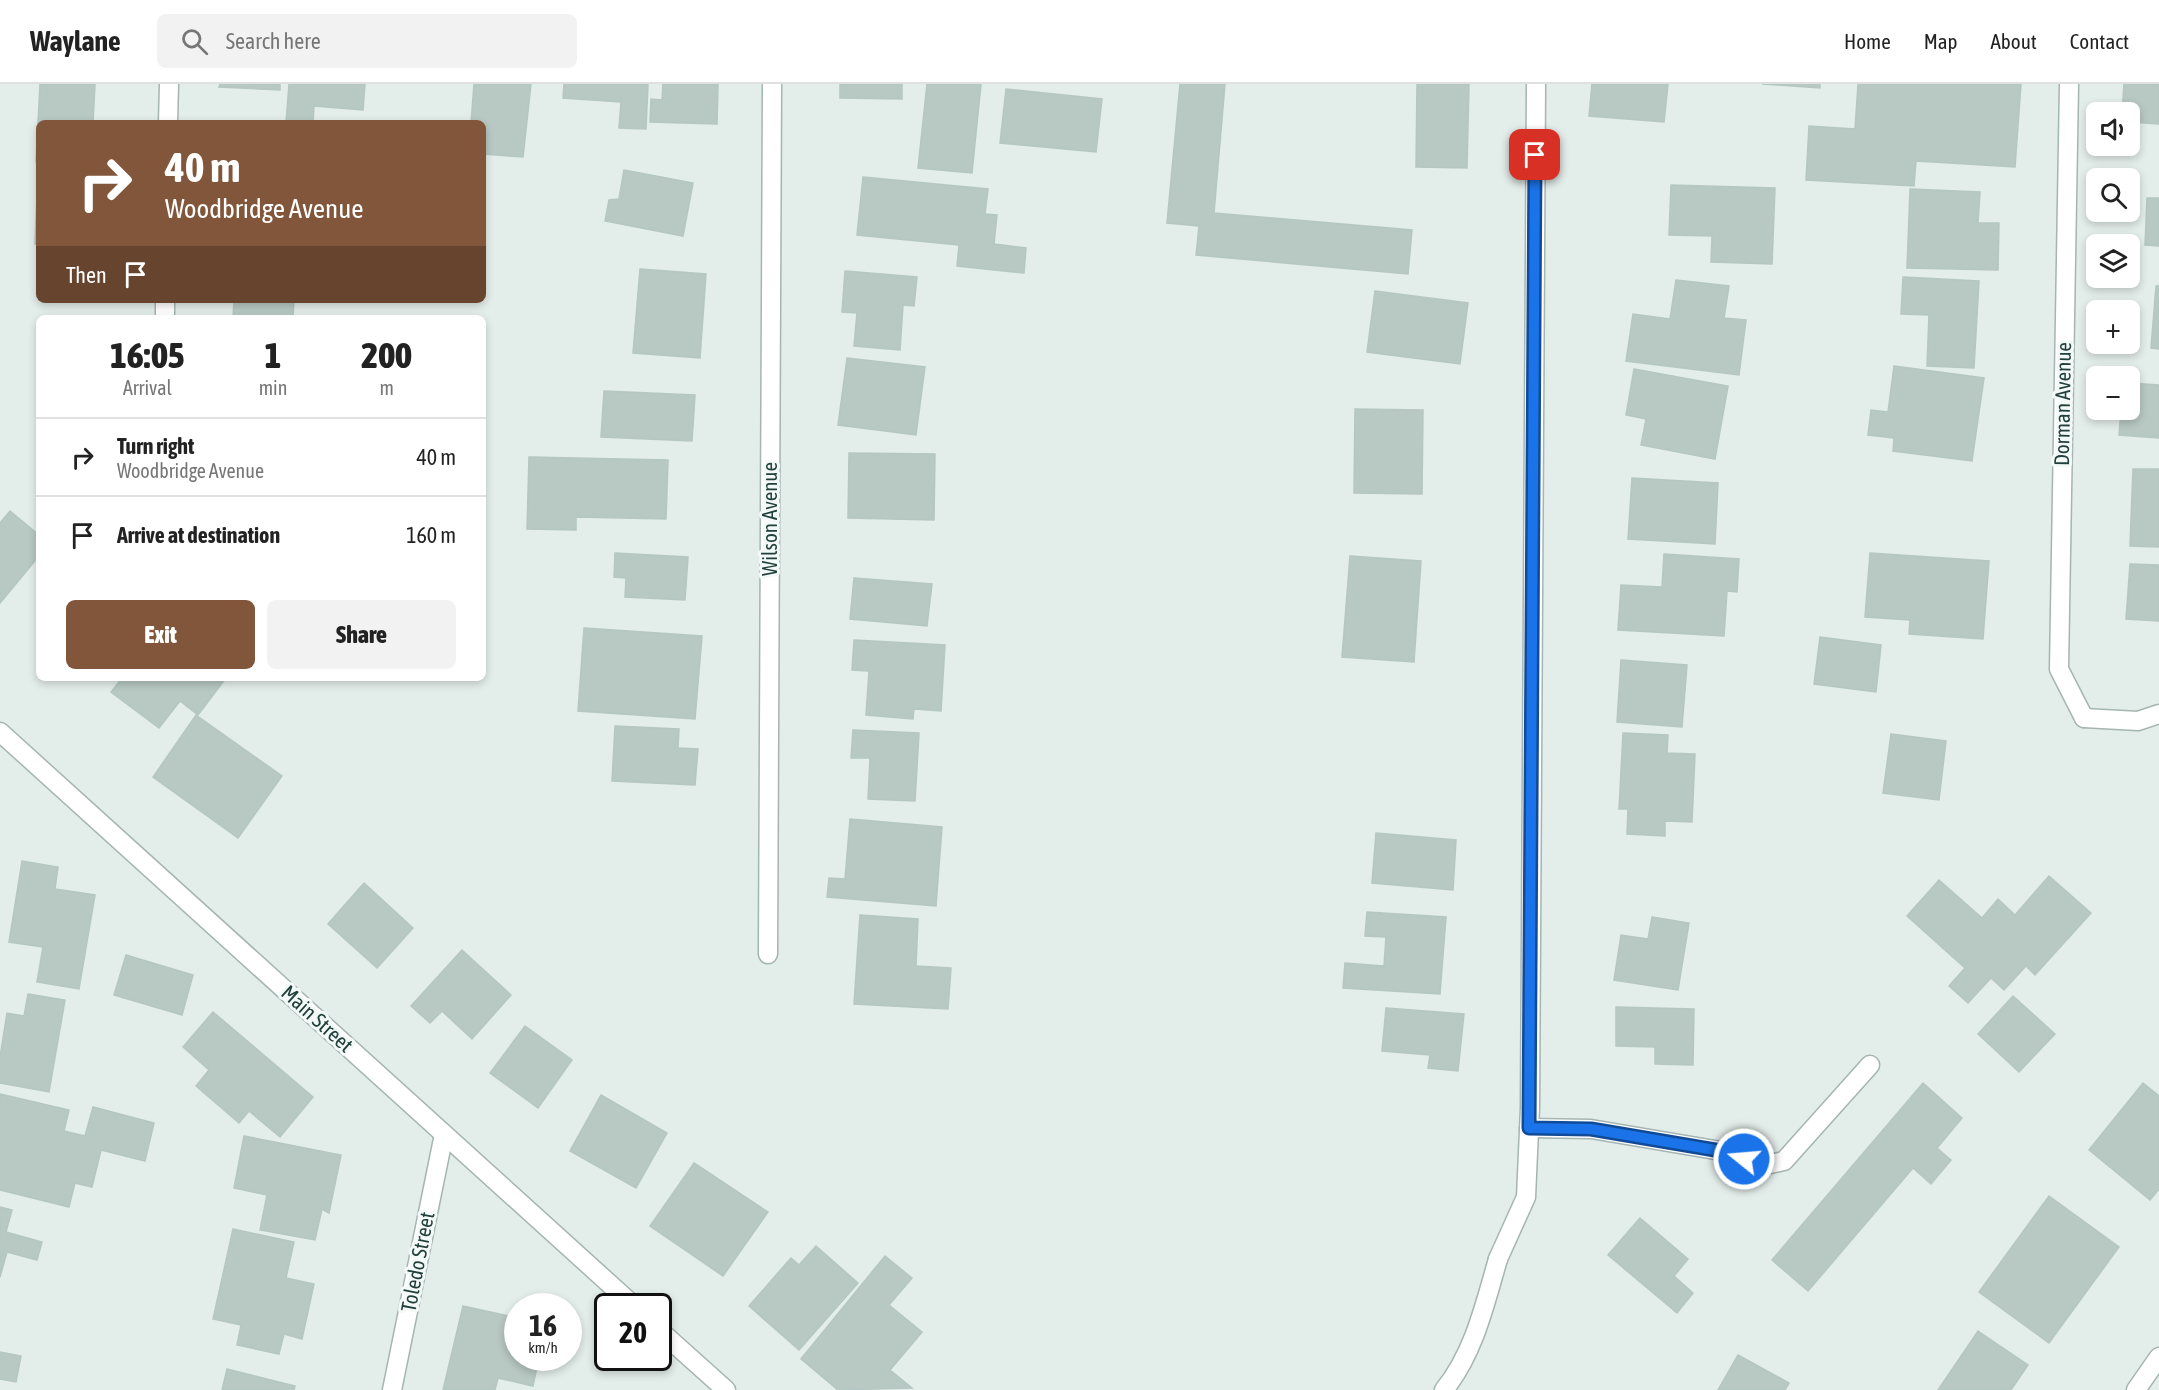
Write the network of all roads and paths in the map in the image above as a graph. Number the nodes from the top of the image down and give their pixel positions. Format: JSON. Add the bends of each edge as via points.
{"nodes":[{"id":1,"x":169,"y":84,"type":"edge"},
{"id":2,"x":772,"y":84,"type":"edge"},
{"id":3,"x":1536,"y":84,"type":"edge"},
{"id":4,"x":2069,"y":84,"type":"edge"},
{"id":5,"x":168,"y":120,"type":"edge"},
{"id":6,"x":2159,"y":714,"type":"edge"},
{"id":7,"x":0,"y":732,"type":"edge"},
{"id":8,"x":768,"y":954,"type":"dead end"},
{"id":9,"x":1870,"y":1065,"type":"dead end"},
{"id":10,"x":1529,"y":1128,"type":"junction"},
{"id":11,"x":444,"y":1134,"type":"junction"},
{"id":12,"x":620,"y":1293,"type":"edge"},
{"id":13,"x":672,"y":1342,"type":"edge"},
{"id":14,"x":2159,"y":1357,"type":"edge"},
{"id":15,"x":392,"y":1390,"type":"edge"},
{"id":16,"x":726,"y":1390,"type":"edge"},
{"id":17,"x":1444,"y":1390,"type":"edge"},
{"id":18,"x":2136,"y":1390,"type":"edge"}],
"edges":[{"from":1,"to":5,"type":"street"},
{"from":2,"to":8,"type":"street","name":"Wilson Avenue"},
{"from":3,"to":10,"type":"street"},
{"from":4,"to":6,"type":"street","name":"Dorman Avenue","via":[[2059,669],[2084,718],[2138,720]]},
{"from":7,"to":11,"type":"street","name":"Main Street"},
{"from":9,"to":10,"type":"street","via":[[1784,1161],[1761,1166],[1727,1152],[1591,1129]]},
{"from":10,"to":17,"type":"street","via":[[1526,1197],[1498,1259],[1475,1335]]},
{"from":11,"to":12,"type":"street","name":"Main Street"},
{"from":11,"to":15,"type":"street","name":"Toledo Street"},
{"from":13,"to":16,"type":"street"},
{"from":14,"to":18,"type":"street"}]}
